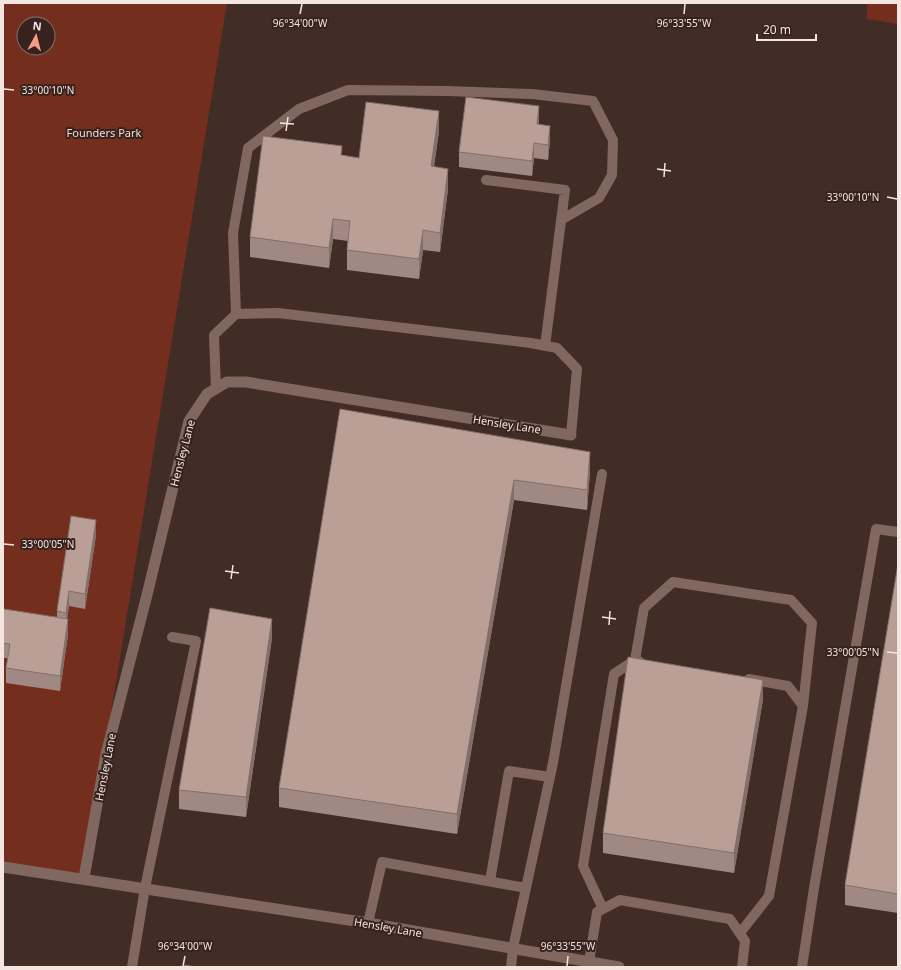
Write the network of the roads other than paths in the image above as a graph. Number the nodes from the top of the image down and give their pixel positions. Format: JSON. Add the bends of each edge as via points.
{"nodes":[{"id":1,"x":486,"y":180,"type":"dead end"},
{"id":2,"x":561,"y":220,"type":"junction"},
{"id":3,"x":236,"y":314,"type":"junction"},
{"id":4,"x":545,"y":346,"type":"junction"},
{"id":5,"x":216,"y":389,"type":"junction"},
{"id":6,"x":571,"y":435,"type":"joint"},
{"id":7,"x":602,"y":474,"type":"dead end"},
{"id":8,"x":898,"y":532,"type":"edge"},
{"id":9,"x":172,"y":637,"type":"dead end"},
{"id":10,"x":635,"y":660,"type":"junction"},
{"id":11,"x":651,"y":663,"type":"edge"},
{"id":12,"x":742,"y":678,"type":"edge"},
{"id":13,"x":803,"y":706,"type":"junction"},
{"id":14,"x":550,"y":777,"type":"junction"},
{"id":15,"x":3,"y":867,"type":"edge"},
{"id":16,"x":84,"y":878,"type":"junction"},
{"id":17,"x":490,"y":882,"type":"junction"},
{"id":18,"x":145,"y":888,"type":"junction"},
{"id":19,"x":526,"y":888,"type":"junction"},
{"id":20,"x":603,"y":909,"type":"junction"},
{"id":21,"x":368,"y":923,"type":"junction"},
{"id":22,"x":740,"y":933,"type":"junction"},
{"id":23,"x":513,"y":948,"type":"junction"},
{"id":24,"x":590,"y":962,"type":"junction"},
{"id":25,"x":132,"y":967,"type":"edge"},
{"id":26,"x":511,"y":967,"type":"edge"},
{"id":27,"x":619,"y":967,"type":"edge"},
{"id":28,"x":742,"y":967,"type":"edge"},
{"id":29,"x":802,"y":967,"type":"edge"}],
"edges":[{"from":1,"to":2,"type":"lane","via":[[565,190]]},
{"from":2,"to":3,"type":"lane","via":[[599,198],[612,175],[613,140],[593,101],[532,94],[348,90],[299,109],[248,148],[233,233]]},
{"from":2,"to":4,"type":"lane"},
{"from":3,"to":4,"type":"lane","via":[[278,313]]},
{"from":3,"to":5,"type":"lane","via":[[214,335]]},
{"from":4,"to":6,"type":"lane","via":[[558,348],[577,369]]},
{"from":5,"to":6,"type":"street","name":"Hensley Lane","via":[[227,382],[246,382]]},
{"from":5,"to":16,"type":"street","name":"Hensley Lane","via":[[207,394],[189,421],[106,754]]},
{"from":7,"to":14,"type":"lane"},
{"from":8,"to":29,"type":"lane","via":[[876,529]]},
{"from":9,"to":18,"type":"lane","via":[[196,641]]},
{"from":10,"to":11,"type":"lane"},
{"from":10,"to":13,"type":"lane","via":[[644,608],[673,582],[791,600],[812,623]]},
{"from":10,"to":20,"type":"lane","via":[[614,674],[583,866]]},
{"from":12,"to":13,"type":"lane","via":[[788,686]]},
{"from":13,"to":22,"type":"lane","via":[[769,896]]},
{"from":14,"to":17,"type":"lane","via":[[509,771]]},
{"from":14,"to":19,"type":"lane"},
{"from":15,"to":16,"type":"street","name":"Hensley Lane"},
{"from":16,"to":18,"type":"street","name":"Hensley Lane"},
{"from":17,"to":19,"type":"lane"},
{"from":17,"to":21,"type":"lane","via":[[382,862]]},
{"from":18,"to":21,"type":"street","name":"Hensley Lane"},
{"from":18,"to":25,"type":"lane"},
{"from":19,"to":23,"type":"lane"},
{"from":20,"to":22,"type":"lane","via":[[620,900],[722,917],[730,919]]},
{"from":20,"to":24,"type":"lane","via":[[597,912]]},
{"from":21,"to":23,"type":"street","name":"Hensley Lane"},
{"from":22,"to":28,"type":"lane","via":[[746,941]]},
{"from":23,"to":24,"type":"street","name":"Hensley Lane"},
{"from":23,"to":26,"type":"lane"},
{"from":24,"to":27,"type":"street","name":"Hensley Lane"}]}
